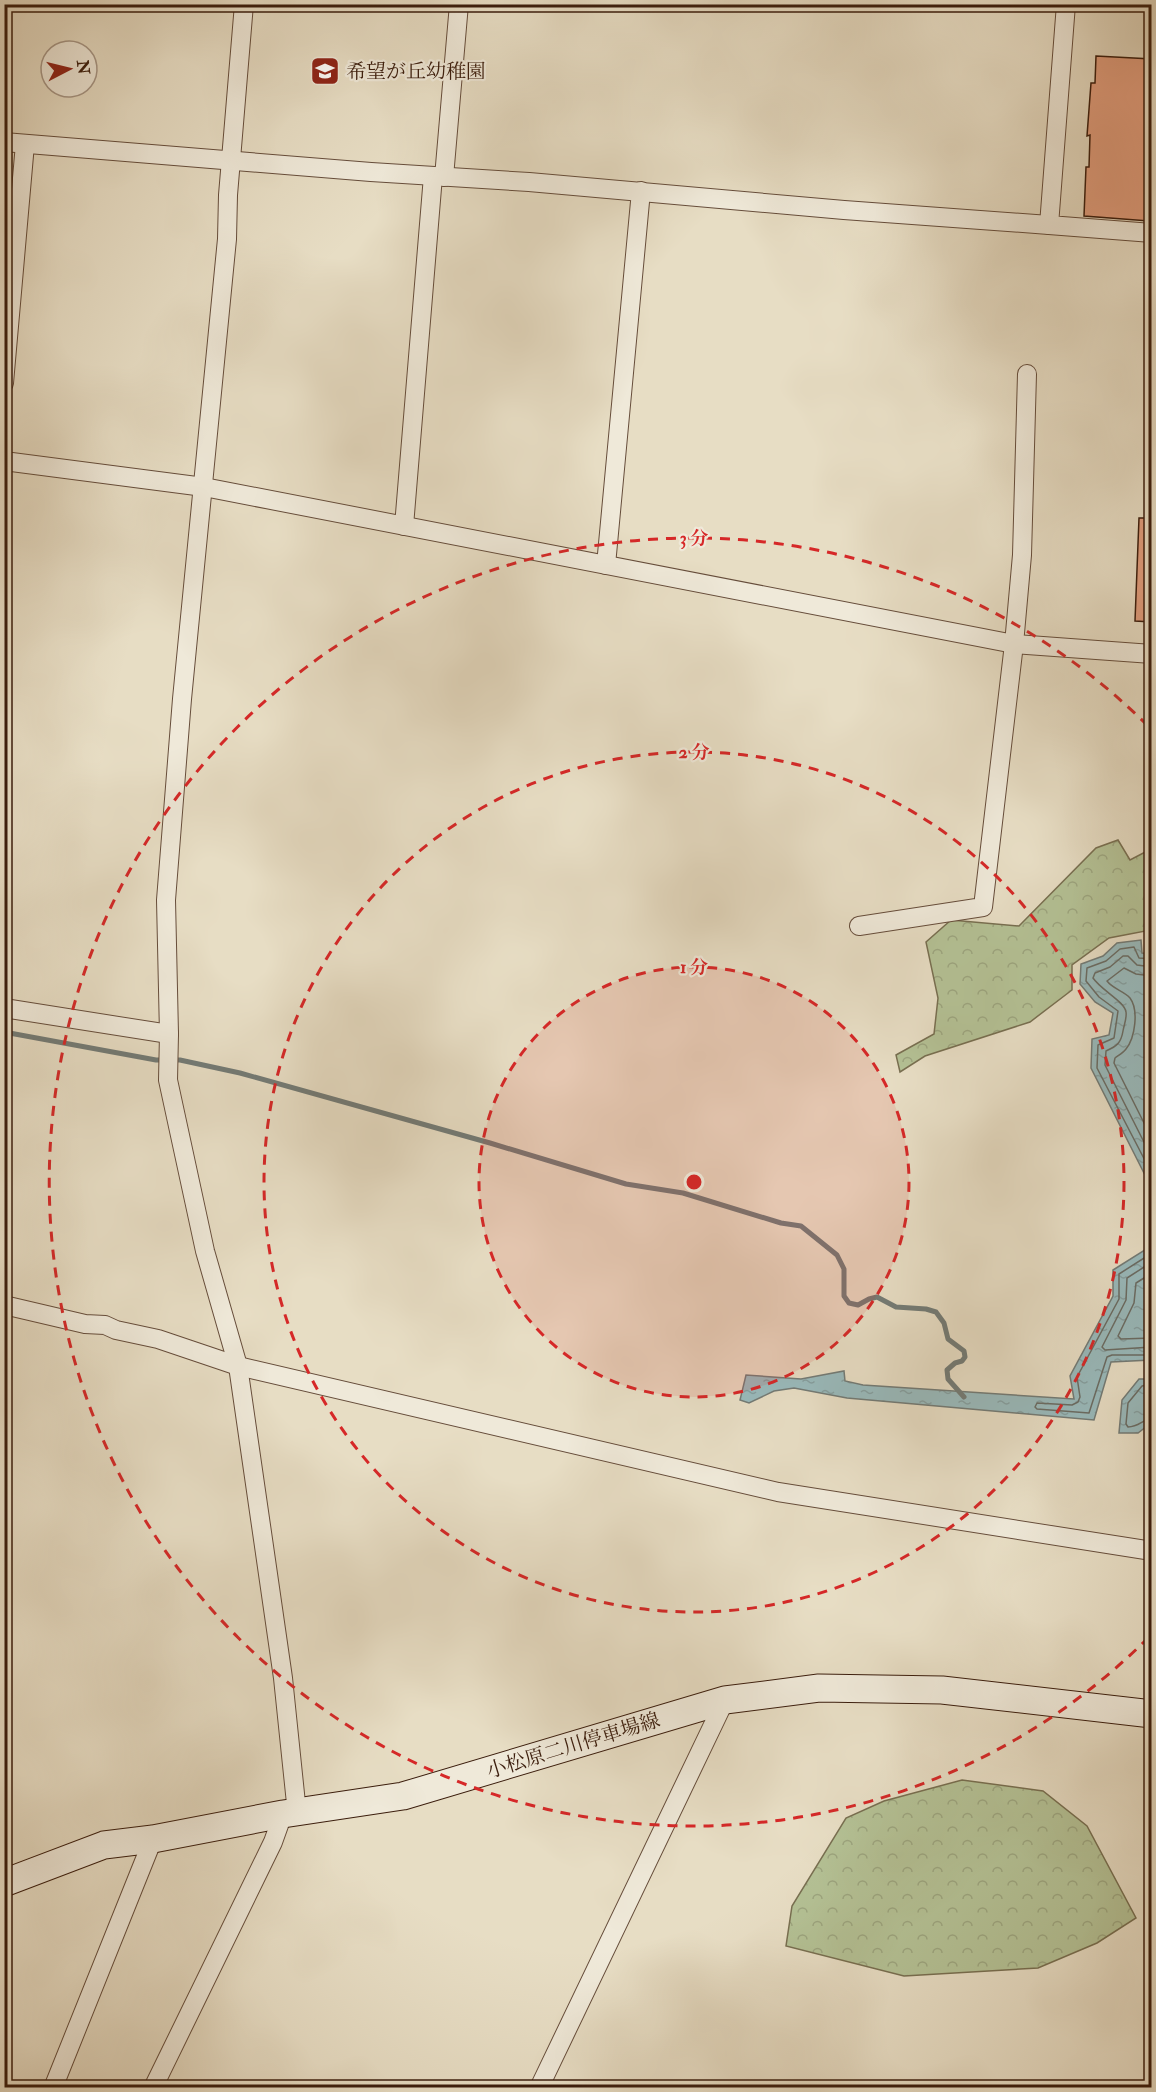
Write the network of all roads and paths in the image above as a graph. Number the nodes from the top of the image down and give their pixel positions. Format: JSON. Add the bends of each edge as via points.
{"nodes":[{"id":1,"x":244,"y":4,"type":"edge"},
{"id":2,"x":459,"y":4,"type":"edge"},
{"id":3,"x":1066,"y":4,"type":"edge"},
{"id":4,"x":4,"y":142,"type":"edge"},
{"id":5,"x":25,"y":144,"type":"junction"},
{"id":6,"x":231,"y":161,"type":"junction"},
{"id":7,"x":438,"y":177,"type":"junction"},
{"id":8,"x":641,"y":191,"type":"junction"},
{"id":9,"x":1049,"y":225,"type":"junction"},
{"id":10,"x":1152,"y":233,"type":"edge"},
{"id":11,"x":1027,"y":374,"type":"dead end"},
{"id":12,"x":4,"y":383,"type":"edge"},
{"id":13,"x":4,"y":460,"type":"edge"},
{"id":14,"x":204,"y":487,"type":"junction"},
{"id":15,"x":404,"y":526,"type":"junction"},
{"id":16,"x":606,"y":565,"type":"junction"},
{"id":17,"x":1014,"y":644,"type":"junction"},
{"id":18,"x":1152,"y":654,"type":"edge"},
{"id":19,"x":859,"y":926,"type":"dead end"},
{"id":20,"x":4,"y":1008,"type":"edge"},
{"id":21,"x":169,"y":1040,"type":"junction"},
{"id":22,"x":4,"y":1305,"type":"edge"},
{"id":23,"x":238,"y":1366,"type":"junction"},
{"id":24,"x":1152,"y":1551,"type":"edge"},
{"id":25,"x":725,"y":1700,"type":"junction"},
{"id":26,"x":1152,"y":1714,"type":"edge"},
{"id":27,"x":290,"y":1814,"type":"junction"},
{"id":28,"x":153,"y":1839,"type":"junction"},
{"id":29,"x":4,"y":1883,"type":"edge"},
{"id":30,"x":53,"y":2088,"type":"edge"},
{"id":31,"x":153,"y":2088,"type":"edge"},
{"id":32,"x":539,"y":2088,"type":"edge"}],
"edges":[{"from":1,"to":6,"type":"street"},
{"from":2,"to":7,"type":"street"},
{"from":3,"to":9,"type":"street"},
{"from":4,"to":5,"type":"street"},
{"from":5,"to":6,"type":"street"},
{"from":5,"to":12,"type":"street"},
{"from":6,"to":7,"type":"street"},
{"from":6,"to":14,"type":"street"},
{"from":7,"to":8,"type":"street"},
{"from":7,"to":15,"type":"street"},
{"from":8,"to":9,"type":"street"},
{"from":8,"to":16,"type":"street"},
{"from":9,"to":10,"type":"street"},
{"from":11,"to":17,"type":"street","via":[[1022,555]]},
{"from":13,"to":14,"type":"street"},
{"from":14,"to":15,"type":"street"},
{"from":14,"to":21,"type":"street","via":[[166,900]]},
{"from":15,"to":16,"type":"street"},
{"from":16,"to":17,"type":"street"},
{"from":17,"to":18,"type":"street"},
{"from":17,"to":19,"type":"street","via":[[983,908]]},
{"from":20,"to":21,"type":"street"},
{"from":21,"to":23,"type":"street","via":[[168,1080],[205,1251]]},
{"from":22,"to":23,"type":"street","via":[[105,1325]]},
{"from":23,"to":24,"type":"street","via":[[778,1492]]},
{"from":23,"to":27,"type":"street","via":[[283,1678]]},
{"from":25,"to":26,"type":"main road","name":"小松原二川停車場線","via":[[819,1688],[942,1690]]},
{"from":25,"to":27,"type":"main road","name":"小松原二川停車場線","via":[[403,1796]]},
{"from":25,"to":32,"type":"street"},
{"from":27,"to":28,"type":"main road","name":"小松原二川停車場線"},
{"from":27,"to":31,"type":"street"},
{"from":28,"to":29,"type":"main road","name":"小松原二川停車場線","via":[[104,1845]]},
{"from":28,"to":30,"type":"street"}]}
